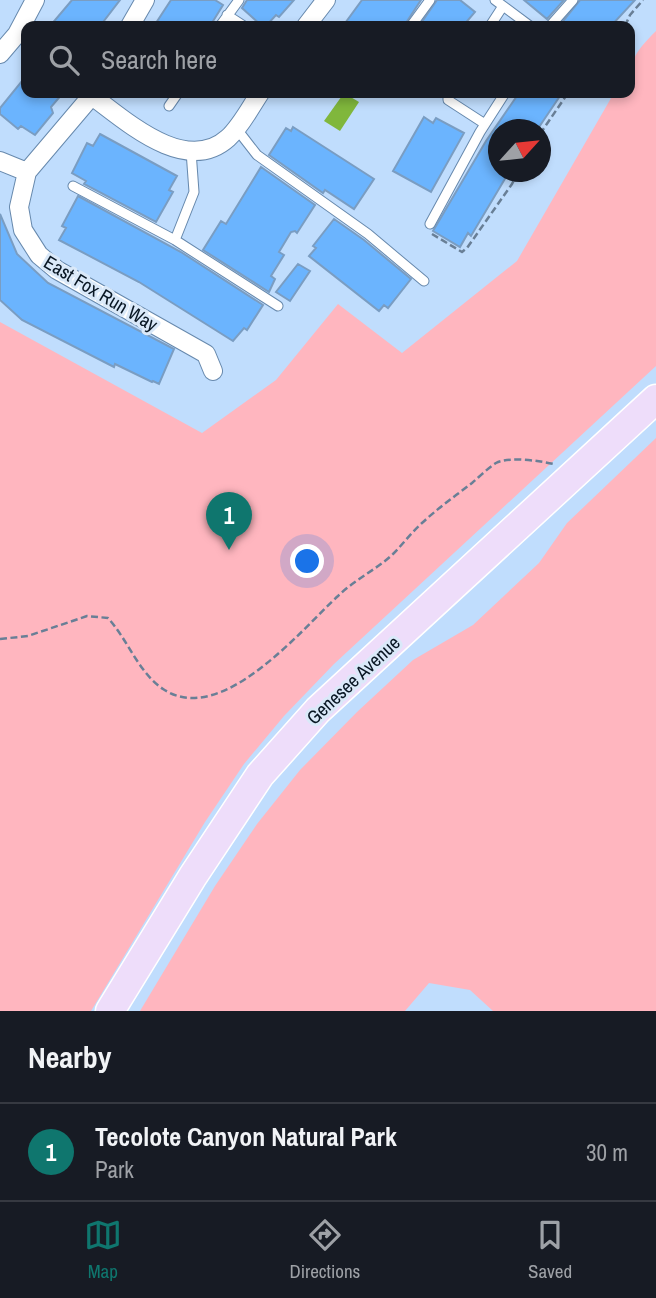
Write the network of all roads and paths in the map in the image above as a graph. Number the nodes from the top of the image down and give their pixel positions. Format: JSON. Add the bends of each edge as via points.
{"nodes":[{"id":1,"x":35,"y":0,"type":"edge"},
{"id":2,"x":145,"y":0,"type":"edge"},
{"id":3,"x":239,"y":0,"type":"edge"},
{"id":4,"x":326,"y":0,"type":"edge"},
{"id":5,"x":430,"y":0,"type":"edge"},
{"id":6,"x":495,"y":0,"type":"edge"},
{"id":7,"x":573,"y":0,"type":"edge"},
{"id":8,"x":643,"y":0,"type":"edge"},
{"id":9,"x":503,"y":6,"type":"junction"},
{"id":10,"x":227,"y":15,"type":"junction"},
{"id":11,"x":24,"y":21,"type":"edge"},
{"id":12,"x":133,"y":21,"type":"edge"},
{"id":13,"x":223,"y":21,"type":"edge"},
{"id":14,"x":236,"y":21,"type":"edge"},
{"id":15,"x":310,"y":21,"type":"edge"},
{"id":16,"x":415,"y":21,"type":"edge"},
{"id":17,"x":493,"y":21,"type":"edge"},
{"id":18,"x":523,"y":21,"type":"edge"},
{"id":19,"x":554,"y":21,"type":"edge"},
{"id":20,"x":627,"y":21,"type":"edge"},
{"id":21,"x":21,"y":26,"type":"edge"},
{"id":22,"x":0,"y":54,"type":"edge"},
{"id":23,"x":90,"y":98,"type":"edge"},
{"id":24,"x":99,"y":98,"type":"edge"},
{"id":25,"x":175,"y":98,"type":"edge"},
{"id":26,"x":257,"y":98,"type":"edge"},
{"id":27,"x":448,"y":98,"type":"edge"},
{"id":28,"x":502,"y":98,"type":"edge"},
{"id":29,"x":565,"y":98,"type":"edge"},
{"id":30,"x":169,"y":106,"type":"dead end"},
{"id":31,"x":551,"y":119,"type":"edge"},
{"id":32,"x":485,"y":124,"type":"junction"},
{"id":33,"x":236,"y":128,"type":"junction"},
{"id":34,"x":191,"y":150,"type":"junction"},
{"id":35,"x":0,"y":161,"type":"edge"},
{"id":36,"x":27,"y":173,"type":"junction"},
{"id":37,"x":513,"y":182,"type":"edge"},
{"id":38,"x":73,"y":186,"type":"dead end"},
{"id":39,"x":430,"y":224,"type":"joint"},
{"id":40,"x":175,"y":240,"type":"junction"},
{"id":41,"x":424,"y":281,"type":"dead end"},
{"id":42,"x":278,"y":306,"type":"dead end"},
{"id":43,"x":213,"y":370,"type":"dead end"},
{"id":44,"x":656,"y":399,"type":"edge"},
{"id":45,"x":575,"y":474,"type":"junction"},
{"id":46,"x":0,"y":639,"type":"edge"},
{"id":47,"x":110,"y":1011,"type":"edge"}],
"edges":[{"from":1,"to":11,"type":"street"},
{"from":2,"to":12,"type":"street"},
{"from":3,"to":10,"type":"lane"},
{"from":4,"to":15,"type":"street"},
{"from":5,"to":16,"type":"lane"},
{"from":6,"to":9,"type":"lane"},
{"from":7,"to":19,"type":"lane"},
{"from":8,"to":20,"type":"path"},
{"from":9,"to":17,"type":"lane"},
{"from":9,"to":18,"type":"lane"},
{"from":10,"to":13,"type":"lane"},
{"from":10,"to":14,"type":"lane"},
{"from":21,"to":22,"type":"street"},
{"from":23,"to":36,"type":"street","name":"East Fox Run Way"},
{"from":24,"to":34,"type":"street","via":[[165,146]]},
{"from":25,"to":30,"type":"lane"},
{"from":26,"to":33,"type":"street"},
{"from":27,"to":32,"type":"lane"},
{"from":28,"to":32,"type":"lane"},
{"from":29,"to":31,"type":"path"},
{"from":32,"to":39,"type":"lane"},
{"from":33,"to":34,"type":"street","via":[[210,148]]},
{"from":33,"to":41,"type":"lane","via":[[257,155],[368,234]]},
{"from":34,"to":40,"type":"lane","via":[[194,192]]},
{"from":35,"to":36,"type":"street"},
{"from":36,"to":43,"type":"street","name":"East Fox Run Way","via":[[19,207],[23,230],[39,255],[57,270],[206,354]]},
{"from":37,"to":39,"type":"path","via":[[462,252],[432,234]]},
{"from":38,"to":40,"type":"lane"},
{"from":40,"to":42,"type":"lane"},
{"from":44,"to":45,"type":"main road","name":"Genesee Avenue"},
{"from":45,"to":46,"type":"path","via":[[535,459],[498,462],[422,523],[392,555],[339,594],[264,667],[207,696],[190,699],[164,690],[145,673],[108,618],[87,616],[28,636]]},
{"from":45,"to":47,"type":"main road","name":"Genesee Avenue","via":[[318,710],[260,775]]}]}
